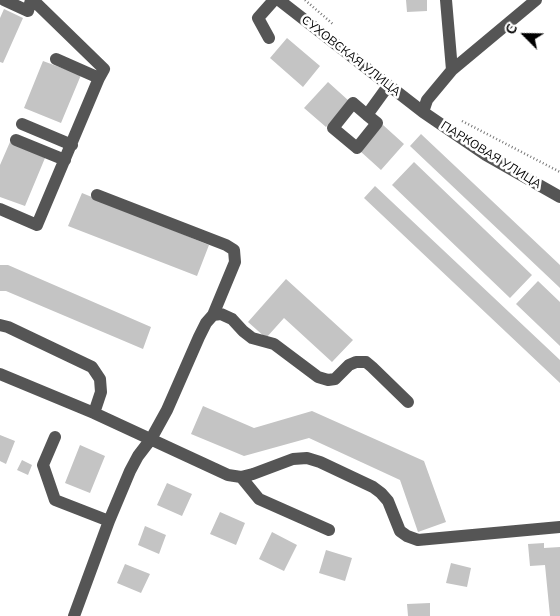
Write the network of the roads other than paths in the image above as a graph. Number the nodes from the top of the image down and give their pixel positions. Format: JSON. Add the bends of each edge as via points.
{"nodes":[{"id":1,"x":4,"y":0,"type":"edge"},
{"id":2,"x":32,"y":0,"type":"edge"},
{"id":3,"x":274,"y":0,"type":"edge"},
{"id":4,"x":280,"y":0,"type":"edge"},
{"id":5,"x":446,"y":0,"type":"edge"},
{"id":6,"x":536,"y":0,"type":"edge"},
{"id":7,"x":269,"y":38,"type":"dead end"},
{"id":8,"x":56,"y":59,"type":"dead end"},
{"id":9,"x":452,"y":70,"type":"junction"},
{"id":10,"x":100,"y":78,"type":"junction"},
{"id":11,"x":388,"y":86,"type":"junction"},
{"id":12,"x":423,"y":112,"type":"junction"},
{"id":13,"x":367,"y":115,"type":"dead end"},
{"id":14,"x":22,"y":124,"type":"dead end"},
{"id":15,"x":16,"y":140,"type":"dead end"},
{"id":16,"x":72,"y":145,"type":"junction"},
{"id":17,"x":65,"y":160,"type":"junction"},
{"id":18,"x":97,"y":195,"type":"dead end"},
{"id":19,"x":560,"y":197,"type":"edge"},
{"id":20,"x":0,"y":209,"type":"edge"},
{"id":21,"x":213,"y":316,"type":"junction"},
{"id":22,"x":0,"y":326,"type":"edge"},
{"id":23,"x":0,"y":374,"type":"edge"},
{"id":24,"x":408,"y":402,"type":"dead end"},
{"id":25,"x":94,"y":413,"type":"junction"},
{"id":26,"x":55,"y":436,"type":"dead end"},
{"id":27,"x":150,"y":440,"type":"junction"},
{"id":28,"x":241,"y":477,"type":"junction"},
{"id":29,"x":109,"y":521,"type":"junction"},
{"id":30,"x":560,"y":527,"type":"edge"},
{"id":31,"x":329,"y":530,"type":"dead end"},
{"id":32,"x":74,"y":616,"type":"edge"}],
"edges":[{"from":1,"to":2,"type":"street","via":[[28,11]]},
{"from":2,"to":10,"type":"street","via":[[104,68]]},
{"from":3,"to":7,"type":"street","via":[[258,18]]},
{"from":4,"to":11,"type":"street","name":"СУХОВСКАЯ УЛИЦА"},
{"from":5,"to":9,"type":"street"},
{"from":6,"to":9,"type":"street"},
{"from":8,"to":10,"type":"street"},
{"from":9,"to":12,"type":"street","via":[[427,100]]},
{"from":10,"to":16,"type":"street"},
{"from":11,"to":12,"type":"street","name":"СУХОВСКАЯ УЛИЦА"},
{"from":11,"to":13,"type":"street"},
{"from":12,"to":19,"type":"street","name":"ПАРКОВАЯ УЛИЦА","via":[[486,155]]},
{"from":14,"to":16,"type":"street"},
{"from":15,"to":17,"type":"street"},
{"from":16,"to":17,"type":"street"},
{"from":17,"to":20,"type":"street","via":[[38,225]]},
{"from":18,"to":21,"type":"street","via":[[234,250],[235,262]]},
{"from":21,"to":24,"type":"street","via":[[221,314],[232,319],[252,338],[274,344],[318,377],[335,379],[349,365],[366,362]]},
{"from":21,"to":27,"type":"street","via":[[202,330],[168,410]]},
{"from":22,"to":25,"type":"street","via":[[92,367],[100,379],[101,392]]},
{"from":23,"to":25,"type":"street"},
{"from":25,"to":27,"type":"street"},
{"from":26,"to":29,"type":"street","via":[[43,464],[55,500]]},
{"from":27,"to":28,"type":"street","via":[[228,475]]},
{"from":27,"to":29,"type":"street","via":[[130,471]]},
{"from":28,"to":30,"type":"street","via":[[293,459],[307,458],[320,462],[381,493],[388,501],[400,531],[418,540]]},
{"from":28,"to":31,"type":"street","via":[[259,499]]},
{"from":29,"to":32,"type":"street"}]}
